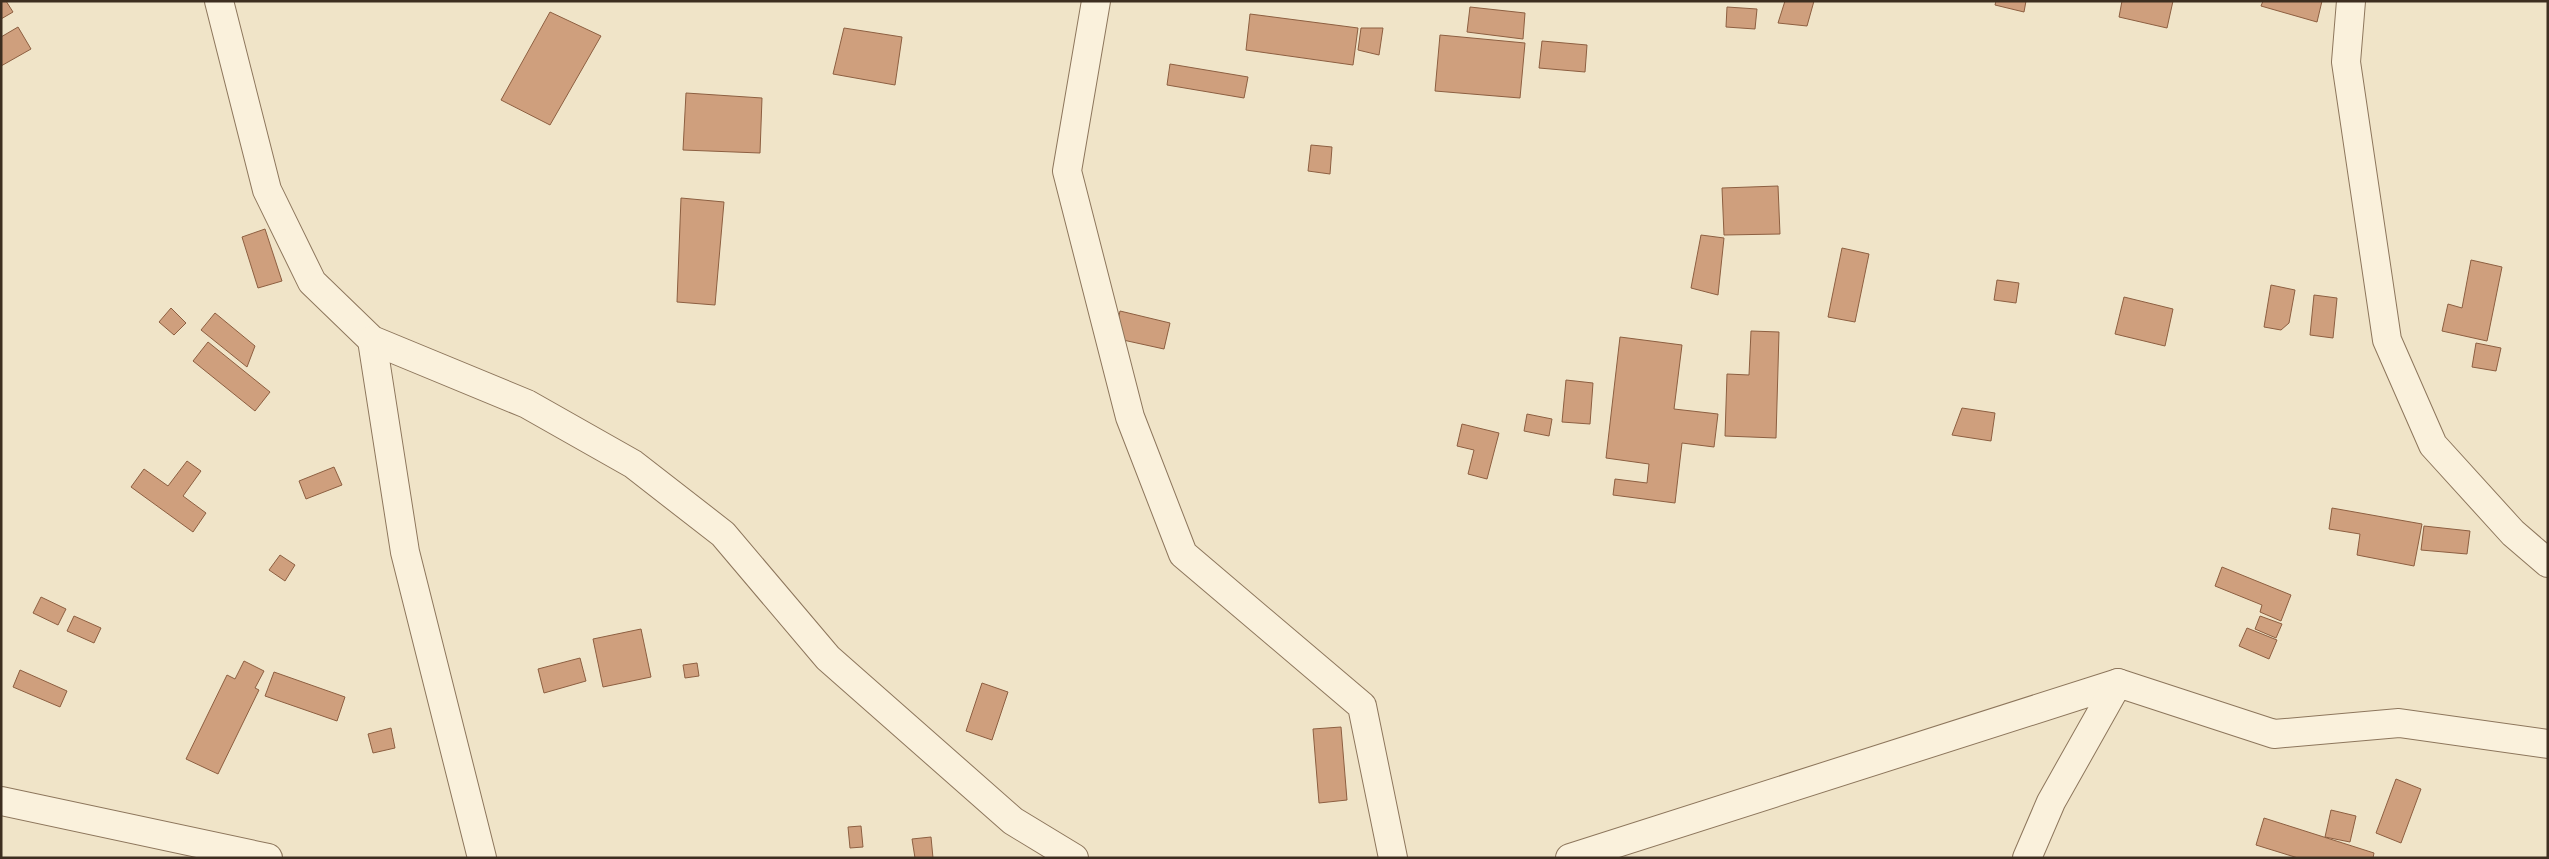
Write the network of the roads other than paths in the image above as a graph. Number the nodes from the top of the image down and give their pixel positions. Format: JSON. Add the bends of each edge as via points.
{"nodes":[{"id":1,"x":218,"y":1,"type":"edge"},
{"id":2,"x":1096,"y":1,"type":"edge"},
{"id":3,"x":2351,"y":1,"type":"edge"},
{"id":4,"x":372,"y":340,"type":"junction"},
{"id":5,"x":2548,"y":563,"type":"edge"},
{"id":6,"x":2118,"y":683,"type":"junction"},
{"id":7,"x":2548,"y":744,"type":"edge"},
{"id":8,"x":1,"y":801,"type":"edge"},
{"id":9,"x":268,"y":858,"type":"edge"},
{"id":10,"x":482,"y":858,"type":"edge"},
{"id":11,"x":1074,"y":858,"type":"edge"},
{"id":12,"x":1393,"y":858,"type":"edge"},
{"id":13,"x":1570,"y":858,"type":"edge"},
{"id":14,"x":2027,"y":858,"type":"edge"}],
"edges":[{"from":1,"to":4,"type":"street","via":[[267,190],[312,282]]},
{"from":2,"to":12,"type":"street","via":[[1067,171],[1130,417],[1183,554],[1362,706]]},
{"from":3,"to":5,"type":"street","via":[[2346,62],[2387,340],[2432,446],[2513,533]]},
{"from":4,"to":10,"type":"street","via":[[405,552]]},
{"from":4,"to":11,"type":"street","via":[[527,404],[633,464],[723,534],[835,664],[1013,821]]},
{"from":6,"to":7,"type":"street","via":[[2274,734],[2399,724]]},
{"from":6,"to":13,"type":"street"},
{"from":6,"to":14,"type":"street","via":[[2052,802]]},
{"from":8,"to":9,"type":"street"}]}
